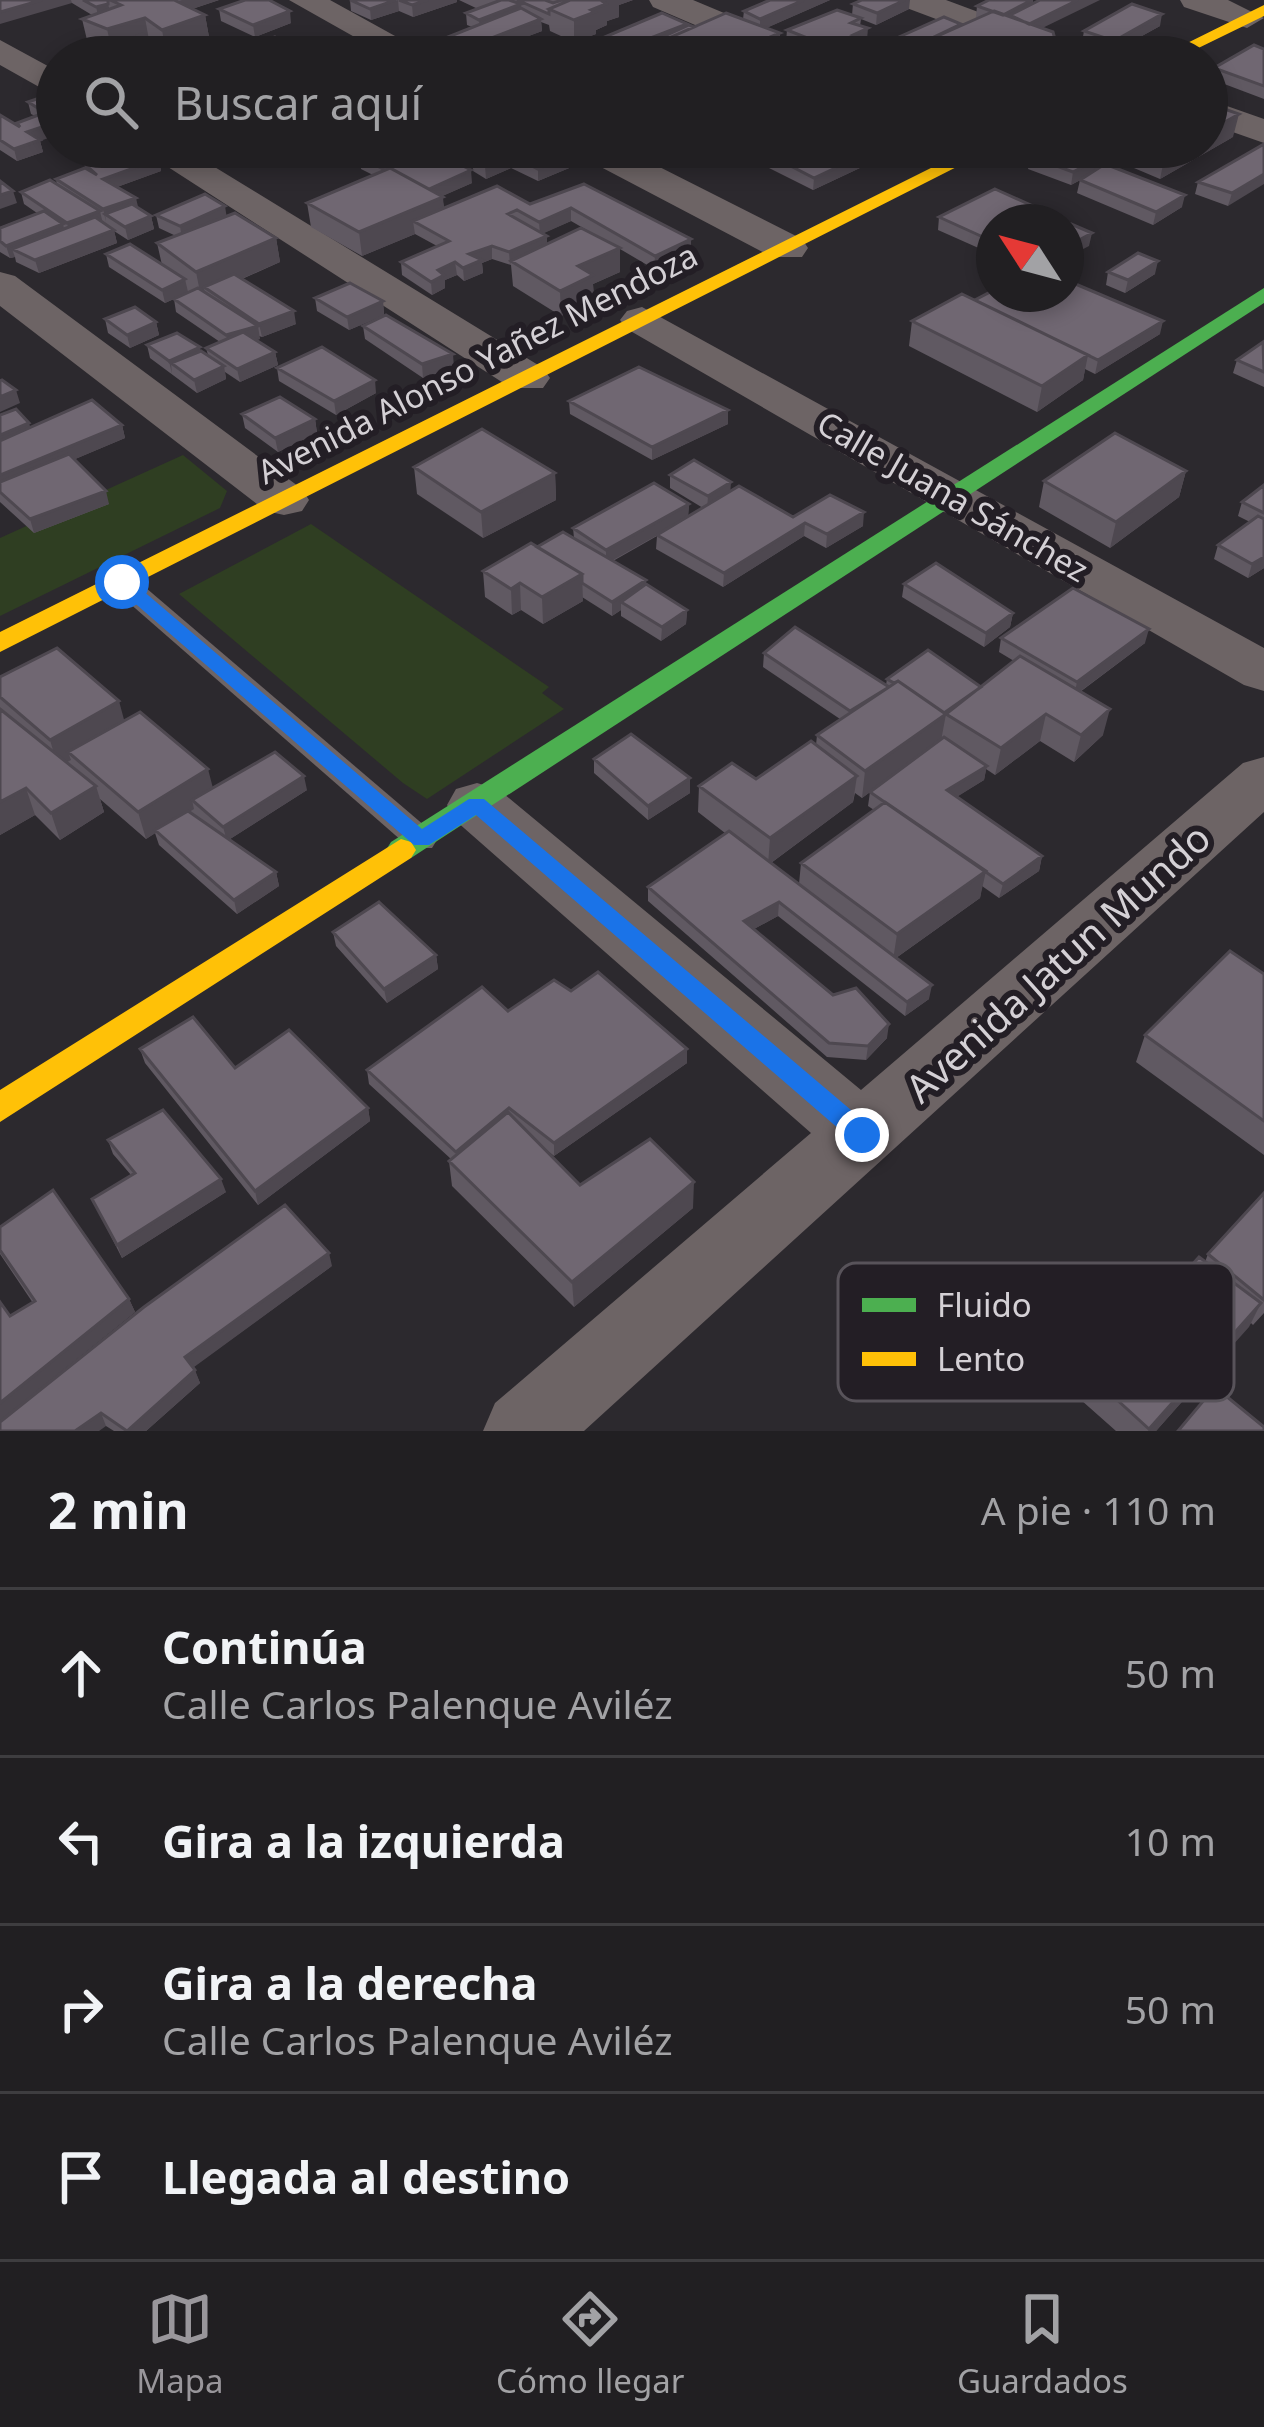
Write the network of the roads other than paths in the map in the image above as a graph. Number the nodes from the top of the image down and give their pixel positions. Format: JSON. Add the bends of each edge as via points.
{"nodes":[{"id":1,"x":305,"y":0,"type":"edge"},
{"id":2,"x":665,"y":0,"type":"edge"},
{"id":3,"x":916,"y":0,"type":"edge"},
{"id":4,"x":1196,"y":0,"type":"edge"},
{"id":5,"x":1256,"y":14,"type":"edge"},
{"id":6,"x":375,"y":36,"type":"edge"},
{"id":7,"x":750,"y":36,"type":"edge"},
{"id":8,"x":1013,"y":36,"type":"edge"},
{"id":9,"x":1210,"y":36,"type":"edge"},
{"id":10,"x":0,"y":50,"type":"edge"},
{"id":11,"x":36,"y":73,"type":"edge"},
{"id":12,"x":1228,"y":118,"type":"edge"},
{"id":13,"x":1264,"y":132,"type":"edge"},
{"id":14,"x":190,"y":168,"type":"edge"},
{"id":15,"x":632,"y":168,"type":"edge"},
{"id":16,"x":945,"y":168,"type":"edge"},
{"id":17,"x":787,"y":248,"type":"junction"},
{"id":18,"x":0,"y":285,"type":"edge"},
{"id":19,"x":1264,"y":294,"type":"edge"},
{"id":20,"x":642,"y":320,"type":"junction"},
{"id":21,"x":527,"y":378,"type":"junction"},
{"id":22,"x":952,"y":496,"type":"junction"},
{"id":23,"x":284,"y":500,"type":"junction"},
{"id":24,"x":122,"y":582,"type":"junction"},
{"id":25,"x":0,"y":643,"type":"edge"},
{"id":26,"x":1264,"y":672,"type":"edge"},
{"id":27,"x":1264,"y":778,"type":"edge"},
{"id":28,"x":477,"y":805,"type":"junction"},
{"id":29,"x":421,"y":840,"type":"junction"},
{"id":30,"x":0,"y":1108,"type":"edge"},
{"id":31,"x":862,"y":1135,"type":"junction"},
{"id":32,"x":524,"y":1431,"type":"edge"}],
"edges":[{"from":1,"to":6,"type":"street"},
{"from":2,"to":7,"type":"street"},
{"from":3,"to":8,"type":"street"},
{"from":4,"to":5,"type":"street"},
{"from":5,"to":9,"type":"main road"},
{"from":10,"to":11,"type":"street"},
{"from":12,"to":13,"type":"street"},
{"from":14,"to":21,"type":"street"},
{"from":15,"to":17,"type":"street"},
{"from":16,"to":17,"type":"main road","name":"Avenida Alonso Yañez Mendoza"},
{"from":17,"to":20,"type":"main road","name":"Avenida Alonso Yañez Mendoza"},
{"from":18,"to":23,"type":"street"},
{"from":19,"to":22,"type":"main road"},
{"from":20,"to":21,"type":"main road","name":"Avenida Alonso Yañez Mendoza"},
{"from":20,"to":22,"type":"street","name":"Calle Juana Sánchez"},
{"from":21,"to":23,"type":"main road","name":"Avenida Alonso Yañez Mendoza"},
{"from":22,"to":26,"type":"street","name":"Calle Juana Sánchez"},
{"from":22,"to":28,"type":"main road"},
{"from":23,"to":24,"type":"main road","name":"Avenida Alonso Yañez Mendoza"},
{"from":24,"to":25,"type":"main road","name":"Avenida Alonso Yañez Mendoza"},
{"from":24,"to":29,"type":"lane"},
{"from":27,"to":31,"type":"street","name":"Avenida Jatun Mundo"},
{"from":28,"to":29,"type":"main road"},
{"from":28,"to":31,"type":"street"},
{"from":29,"to":30,"type":"main road"},
{"from":31,"to":32,"type":"street","name":"Avenida Jatun Mundo"}]}
